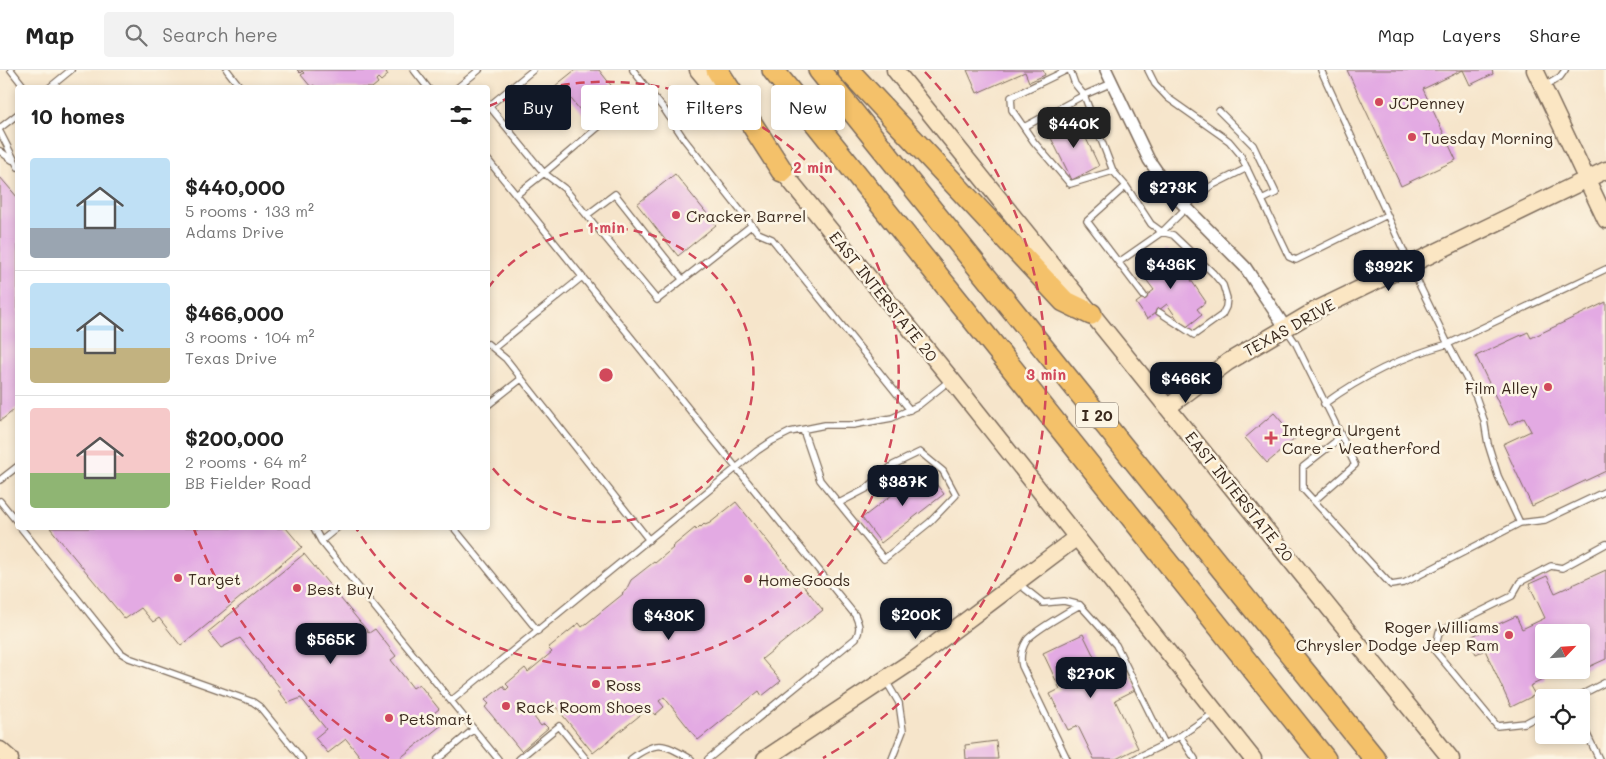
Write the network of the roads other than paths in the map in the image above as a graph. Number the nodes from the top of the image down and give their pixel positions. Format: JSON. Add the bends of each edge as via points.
{"nodes":[{"id":1,"x":11,"y":70,"type":"edge"},
{"id":2,"x":71,"y":70,"type":"edge"},
{"id":3,"x":227,"y":70,"type":"edge"},
{"id":4,"x":414,"y":70,"type":"edge"},
{"id":5,"x":478,"y":70,"type":"edge"},
{"id":6,"x":533,"y":70,"type":"edge"},
{"id":7,"x":633,"y":70,"type":"edge"},
{"id":8,"x":698,"y":70,"type":"edge"},
{"id":9,"x":717,"y":70,"type":"edge"},
{"id":10,"x":773,"y":70,"type":"edge"},
{"id":11,"x":820,"y":70,"type":"edge"},
{"id":12,"x":848,"y":70,"type":"edge"},
{"id":13,"x":896,"y":70,"type":"edge"},
{"id":14,"x":1068,"y":70,"type":"edge"},
{"id":15,"x":1106,"y":70,"type":"edge"},
{"id":16,"x":1148,"y":70,"type":"edge"},
{"id":17,"x":1321,"y":70,"type":"edge"},
{"id":18,"x":1535,"y":70,"type":"edge"},
{"id":19,"x":1565,"y":70,"type":"edge"},
{"id":20,"x":1112,"y":83,"type":"junction"},
{"id":21,"x":23,"y":85,"type":"edge"},
{"id":22,"x":53,"y":85,"type":"edge"},
{"id":23,"x":239,"y":85,"type":"edge"},
{"id":24,"x":426,"y":85,"type":"edge"},
{"id":25,"x":460,"y":85,"type":"edge"},
{"id":26,"x":645,"y":85,"type":"edge"},
{"id":27,"x":1543,"y":87,"type":"junction"},
{"id":28,"x":1084,"y":96,"type":"junction"},
{"id":29,"x":658,"y":101,"type":"edge"},
{"id":30,"x":490,"y":105,"type":"edge"},
{"id":31,"x":490,"y":107,"type":"edge"},
{"id":32,"x":1219,"y":111,"type":"dead end"},
{"id":33,"x":15,"y":116,"type":"edge"},
{"id":34,"x":1024,"y":127,"type":"junction"},
{"id":35,"x":0,"y":128,"type":"edge"},
{"id":36,"x":594,"y":130,"type":"edge"},
{"id":37,"x":0,"y":132,"type":"edge"},
{"id":38,"x":0,"y":151,"type":"edge"},
{"id":39,"x":15,"y":162,"type":"edge"},
{"id":40,"x":490,"y":162,"type":"edge"},
{"id":41,"x":15,"y":163,"type":"edge"},
{"id":42,"x":1247,"y":168,"type":"junction"},
{"id":43,"x":1606,"y":170,"type":"edge"},
{"id":44,"x":782,"y":171,"type":"junction"},
{"id":45,"x":1113,"y":171,"type":"junction"},
{"id":46,"x":544,"y":172,"type":"junction"},
{"id":47,"x":1587,"y":179,"type":"junction"},
{"id":48,"x":1126,"y":186,"type":"junction"},
{"id":49,"x":516,"y":195,"type":"junction"},
{"id":50,"x":1262,"y":200,"type":"junction"},
{"id":51,"x":1186,"y":208,"type":"junction"},
{"id":52,"x":587,"y":215,"type":"junction"},
{"id":53,"x":1387,"y":215,"type":"junction"},
{"id":54,"x":1606,"y":220,"type":"edge"},
{"id":55,"x":752,"y":225,"type":"junction"},
{"id":56,"x":1162,"y":232,"type":"junction"},
{"id":57,"x":1118,"y":262,"type":"junction"},
{"id":58,"x":1410,"y":264,"type":"junction"},
{"id":59,"x":1606,"y":269,"type":"edge"},
{"id":60,"x":582,"y":277,"type":"junction"},
{"id":61,"x":683,"y":280,"type":"junction"},
{"id":62,"x":1144,"y":296,"type":"dead end"},
{"id":63,"x":1159,"y":312,"type":"dead end"},
{"id":64,"x":1092,"y":314,"type":"junction"},
{"id":65,"x":1285,"y":327,"type":"junction"},
{"id":66,"x":1448,"y":344,"type":"junction"},
{"id":67,"x":490,"y":345,"type":"edge"},
{"id":68,"x":494,"y":348,"type":"junction"},
{"id":69,"x":521,"y":379,"type":"junction"},
{"id":70,"x":951,"y":379,"type":"junction"},
{"id":71,"x":490,"y":403,"type":"edge"},
{"id":72,"x":1324,"y":404,"type":"junction"},
{"id":73,"x":1168,"y":407,"type":"junction"},
{"id":74,"x":910,"y":410,"type":"junction"},
{"id":75,"x":803,"y":430,"type":"junction"},
{"id":76,"x":1340,"y":433,"type":"junction"},
{"id":77,"x":15,"y":468,"type":"edge"},
{"id":78,"x":737,"y":468,"type":"junction"},
{"id":79,"x":0,"y":480,"type":"edge"},
{"id":80,"x":1606,"y":490,"type":"edge"},
{"id":81,"x":0,"y":501,"type":"edge"},
{"id":82,"x":1314,"y":501,"type":"junction"},
{"id":83,"x":838,"y":503,"type":"junction"},
{"id":84,"x":15,"y":519,"type":"edge"},
{"id":85,"x":1520,"y":523,"type":"junction"},
{"id":86,"x":23,"y":530,"type":"edge"},
{"id":87,"x":315,"y":530,"type":"edge"},
{"id":88,"x":335,"y":530,"type":"edge"},
{"id":89,"x":456,"y":530,"type":"edge"},
{"id":90,"x":1077,"y":537,"type":"junction"},
{"id":91,"x":649,"y":540,"type":"junction"},
{"id":92,"x":321,"y":541,"type":"junction"},
{"id":93,"x":1606,"y":544,"type":"edge"},
{"id":94,"x":1018,"y":582,"type":"junction"},
{"id":95,"x":1080,"y":605,"type":"junction"},
{"id":96,"x":538,"y":631,"type":"junction"},
{"id":97,"x":885,"y":680,"type":"junction"},
{"id":98,"x":1606,"y":682,"type":"edge"},
{"id":99,"x":1590,"y":690,"type":"edge"},
{"id":100,"x":452,"y":701,"type":"junction"},
{"id":101,"x":1215,"y":712,"type":"junction"},
{"id":102,"x":1535,"y":718,"type":"edge"},
{"id":103,"x":474,"y":730,"type":"junction"},
{"id":104,"x":1180,"y":736,"type":"junction"},
{"id":105,"x":1590,"y":740,"type":"edge"},
{"id":106,"x":1165,"y":744,"type":"junction"},
{"id":107,"x":0,"y":750,"type":"edge"},
{"id":108,"x":10,"y":759,"type":"edge"},
{"id":109,"x":302,"y":759,"type":"edge"},
{"id":110,"x":438,"y":759,"type":"edge"},
{"id":111,"x":498,"y":759,"type":"edge"},
{"id":112,"x":519,"y":759,"type":"edge"},
{"id":113,"x":586,"y":759,"type":"edge"},
{"id":114,"x":631,"y":759,"type":"edge"},
{"id":115,"x":691,"y":759,"type":"edge"},
{"id":116,"x":708,"y":759,"type":"edge"},
{"id":117,"x":765,"y":759,"type":"edge"},
{"id":118,"x":892,"y":759,"type":"edge"},
{"id":119,"x":1067,"y":759,"type":"edge"},
{"id":120,"x":1134,"y":759,"type":"edge"},
{"id":121,"x":1195,"y":759,"type":"edge"},
{"id":122,"x":1253,"y":759,"type":"edge"},
{"id":123,"x":1325,"y":759,"type":"edge"},
{"id":124,"x":1375,"y":759,"type":"edge"},
{"id":125,"x":1451,"y":759,"type":"edge"},
{"id":126,"x":1599,"y":759,"type":"edge"}],
"edges":[{"from":1,"to":21,"type":"lane"},
{"from":2,"to":22,"type":"lane"},
{"from":3,"to":23,"type":"lane"},
{"from":4,"to":24,"type":"lane"},
{"from":5,"to":25,"type":"lane"},
{"from":6,"to":30,"type":"lane"},
{"from":7,"to":26,"type":"lane"},
{"from":8,"to":44,"type":"main road","name":"EAST INTERSTATE 20"},
{"from":9,"to":44,"type":"highway"},
{"from":10,"to":123,"type":"highway","number":"I 20"},
{"from":11,"to":124,"type":"highway","number":"I 20"},
{"from":12,"to":64,"type":"highway","via":[[1064,301]]},
{"from":13,"to":64,"type":"main road","name":"EAST INTERSTATE 20"},
{"from":14,"to":28,"type":"lane"},
{"from":14,"to":34,"type":"lane","via":[[1011,97],[1012,110]]},
{"from":15,"to":20,"type":"street"},
{"from":16,"to":42,"type":"lane","via":[[1168,98],[1229,141]]},
{"from":17,"to":53,"type":"lane"},
{"from":18,"to":27,"type":"main road"},
{"from":19,"to":27,"type":"lane","via":[[1556,81]]},
{"from":20,"to":28,"type":"lane"},
{"from":20,"to":51,"type":"street","via":[[1148,160]]},
{"from":27,"to":47,"type":"main road"},
{"from":28,"to":34,"type":"lane"},
{"from":28,"to":45,"type":"lane"},
{"from":29,"to":55,"type":"lane"},
{"from":31,"to":46,"type":"lane"},
{"from":32,"to":50,"type":"lane","via":[[1253,145],[1276,193]]},
{"from":33,"to":35,"type":"lane"},
{"from":34,"to":45,"type":"lane","via":[[1070,184]]},
{"from":36,"to":46,"type":"lane"},
{"from":37,"to":39,"type":"lane"},
{"from":38,"to":41,"type":"lane"},
{"from":40,"to":49,"type":"lane"},
{"from":42,"to":50,"type":"lane"},
{"from":42,"to":51,"type":"lane","via":[[1211,186]]},
{"from":43,"to":47,"type":"main road","name":"TEXAS DRIVE"},
{"from":44,"to":70,"type":"main road","name":"EAST INTERSTATE 20"},
{"from":45,"to":48,"type":"lane"},
{"from":46,"to":49,"type":"lane"},
{"from":46,"to":52,"type":"lane","via":[[565,189]]},
{"from":47,"to":54,"type":"main road"},
{"from":47,"to":58,"type":"main road","name":"TEXAS DRIVE"},
{"from":48,"to":56,"type":"lane","via":[[1151,224]]},
{"from":48,"to":57,"type":"lane","via":[[1087,220]]},
{"from":49,"to":60,"type":"lane"},
{"from":50,"to":53,"type":"lane","via":[[1289,257],[1296,260]]},
{"from":51,"to":56,"type":"lane"},
{"from":51,"to":65,"type":"street","via":[[1245,267]]},
{"from":52,"to":61,"type":"lane","via":[[657,300]]},
{"from":52,"to":61,"type":"lane","via":[[615,194]]},
{"from":53,"to":58,"type":"lane"},
{"from":55,"to":61,"type":"lane"},
{"from":55,"to":74,"type":"lane","via":[[758,233],[772,239]]},
{"from":56,"to":57,"type":"lane"},
{"from":56,"to":63,"type":"lane","via":[[1173,236],[1213,273],[1223,285],[1227,298],[1222,315],[1194,335]]},
{"from":57,"to":62,"type":"lane"},
{"from":58,"to":65,"type":"main road","name":"TEXAS DRIVE"},
{"from":58,"to":66,"type":"lane"},
{"from":59,"to":66,"type":"lane"},
{"from":60,"to":68,"type":"lane"},
{"from":60,"to":78,"type":"lane"},
{"from":64,"to":73,"type":"main road","name":"EAST INTERSTATE 20"},
{"from":65,"to":72,"type":"lane"},
{"from":65,"to":73,"type":"main road","name":"TEXAS DRIVE","via":[[1228,362]]},
{"from":66,"to":72,"type":"lane","via":[[1421,352],[1350,386]]},
{"from":66,"to":85,"type":"lane","via":[[1476,397],[1498,476]]},
{"from":67,"to":68,"type":"lane"},
{"from":68,"to":69,"type":"lane"},
{"from":69,"to":71,"type":"lane"},
{"from":69,"to":91,"type":"lane"},
{"from":70,"to":74,"type":"lane"},
{"from":70,"to":90,"type":"main road","name":"EAST INTERSTATE 20"},
{"from":72,"to":76,"type":"lane"},
{"from":73,"to":125,"type":"main road","name":"EAST INTERSTATE 20"},
{"from":74,"to":75,"type":"lane","via":[[873,423],[825,425]]},
{"from":75,"to":78,"type":"lane","via":[[772,441]]},
{"from":75,"to":83,"type":"lane","via":[[820,480]]},
{"from":76,"to":82,"type":"lane","via":[[1335,442],[1303,467],[1303,489]]},
{"from":76,"to":82,"type":"lane","via":[[1355,465]]},
{"from":77,"to":79,"type":"lane"},
{"from":78,"to":91,"type":"lane"},
{"from":78,"to":116,"type":"lane","via":[[856,615],[860,625],[856,638]]},
{"from":80,"to":85,"type":"lane","via":[[1545,520]]},
{"from":81,"to":84,"type":"lane"},
{"from":82,"to":85,"type":"lane","via":[[1391,585],[1404,583]]},
{"from":83,"to":83,"type":"lane","via":[[884,559],[930,522],[956,495],[943,471],[920,452],[893,464],[866,489]]},
{"from":86,"to":109,"type":"lane","via":[[121,653],[254,702]]},
{"from":87,"to":92,"type":"lane"},
{"from":88,"to":92,"type":"lane"},
{"from":89,"to":96,"type":"lane"},
{"from":90,"to":94,"type":"main road"},
{"from":90,"to":101,"type":"main road","name":"EAST INTERSTATE 20"},
{"from":91,"to":96,"type":"lane"},
{"from":92,"to":100,"type":"lane"},
{"from":93,"to":102,"type":"lane","via":[[1562,568],[1551,566],[1520,582],[1512,596],[1439,632],[1435,651],[1497,726],[1525,723]]},
{"from":94,"to":95,"type":"lane","via":[[1043,603],[1064,601]]},
{"from":94,"to":97,"type":"main road"},
{"from":95,"to":106,"type":"lane","via":[[1116,644]]},
{"from":95,"to":119,"type":"lane","via":[[1027,640],[1020,658]]},
{"from":96,"to":100,"type":"lane"},
{"from":97,"to":117,"type":"main road"},
{"from":97,"to":118,"type":"lane","via":[[899,703],[903,731]]},
{"from":98,"to":99,"type":"lane"},
{"from":100,"to":103,"type":"lane"},
{"from":101,"to":104,"type":"lane"},
{"from":101,"to":122,"type":"main road","name":"EAST INTERSTATE 20"},
{"from":103,"to":110,"type":"lane"},
{"from":103,"to":111,"type":"lane"},
{"from":104,"to":106,"type":"lane"},
{"from":104,"to":121,"type":"lane"},
{"from":105,"to":126,"type":"lane"},
{"from":106,"to":120,"type":"lane"},
{"from":107,"to":108,"type":"main road"},
{"from":112,"to":113,"type":"lane","via":[[559,726]]},
{"from":114,"to":115,"type":"lane","via":[[658,745]]}]}
